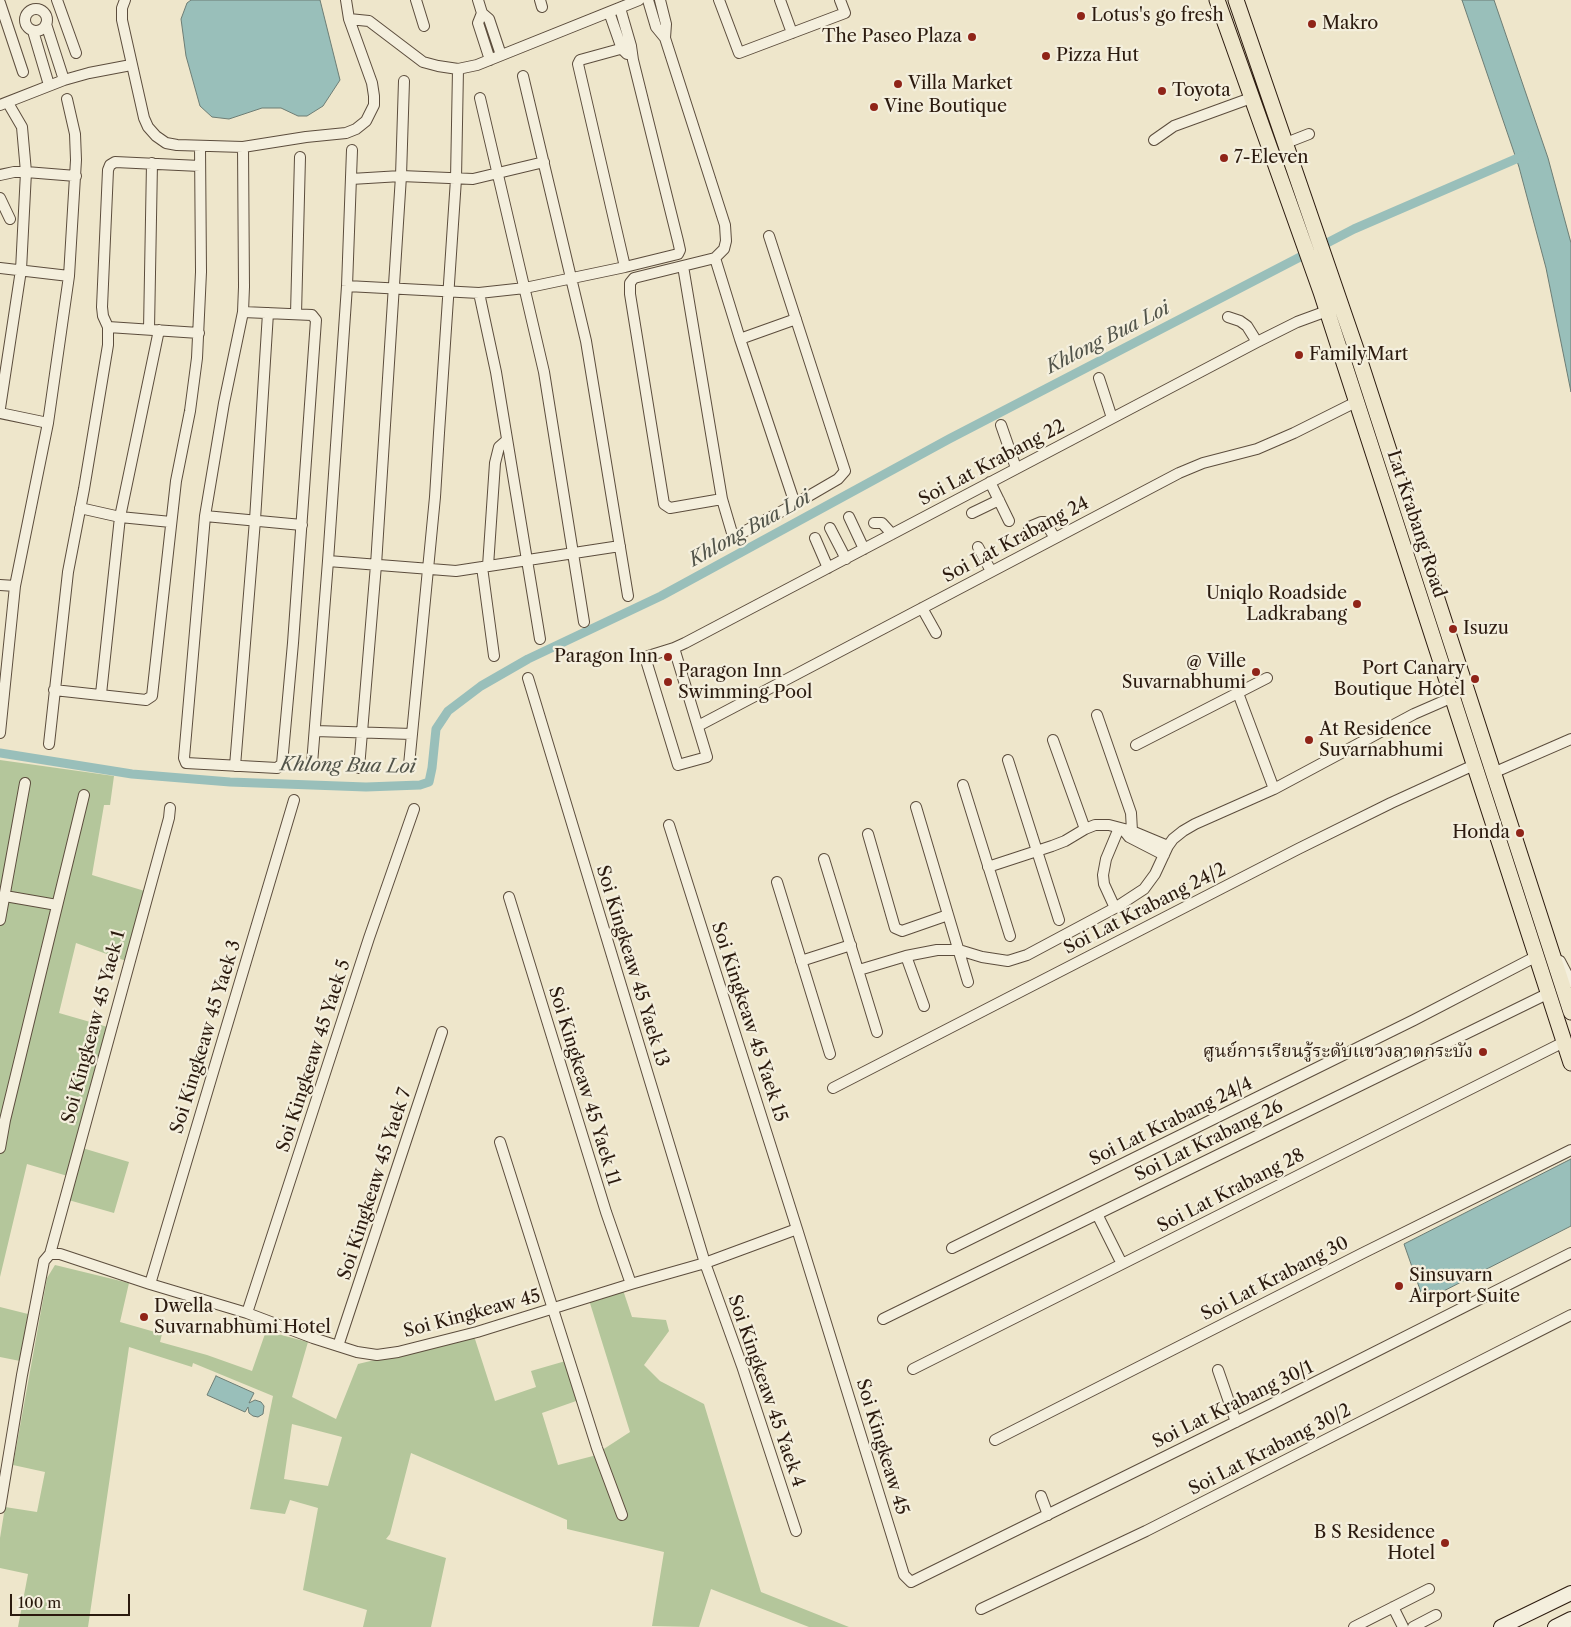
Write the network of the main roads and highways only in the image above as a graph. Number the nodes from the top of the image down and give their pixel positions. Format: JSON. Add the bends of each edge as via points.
{"nodes":[{"id":1,"x":1217,"y":0,"type":"edge"},
{"id":2,"x":1236,"y":0,"type":"edge"},
{"id":3,"x":1243,"y":22,"type":"junction"},
{"id":4,"x":1227,"y":29,"type":"junction"},
{"id":5,"x":1327,"y":287,"type":"junction"},
{"id":6,"x":1531,"y":889,"type":"junction"},
{"id":7,"x":1516,"y":895,"type":"junction"},
{"id":8,"x":1571,"y":1012,"type":"edge"},
{"id":9,"x":1571,"y":1063,"type":"edge"},
{"id":10,"x":1571,"y":1593,"type":"edge"},
{"id":11,"x":1571,"y":1619,"type":"edge"},
{"id":12,"x":1501,"y":1627,"type":"edge"},
{"id":13,"x":1555,"y":1627,"type":"edge"}],
"edges":[{"from":1,"to":4,"type":"main road","name":"Lat Krabang Road"},
{"from":2,"to":3,"type":"main road","name":"Lat Krabang Road"},
{"from":3,"to":4,"type":"main road"},
{"from":3,"to":5,"type":"main road","name":"Lat Krabang Road","via":[[1310,215]]},
{"from":4,"to":5,"type":"main road","name":"Lat Krabang Road","via":[[1296,221]]},
{"from":5,"to":6,"type":"main road","name":"Lat Krabang Road"},
{"from":5,"to":7,"type":"main road","name":"Lat Krabang Road","via":[[1327,311]]},
{"from":6,"to":7,"type":"main road"},
{"from":6,"to":8,"type":"main road","name":"Lat Krabang Road"},
{"from":7,"to":9,"type":"main road","name":"Lat Krabang Road"},
{"from":10,"to":12,"type":"main road"},
{"from":11,"to":13,"type":"main road"}]}
